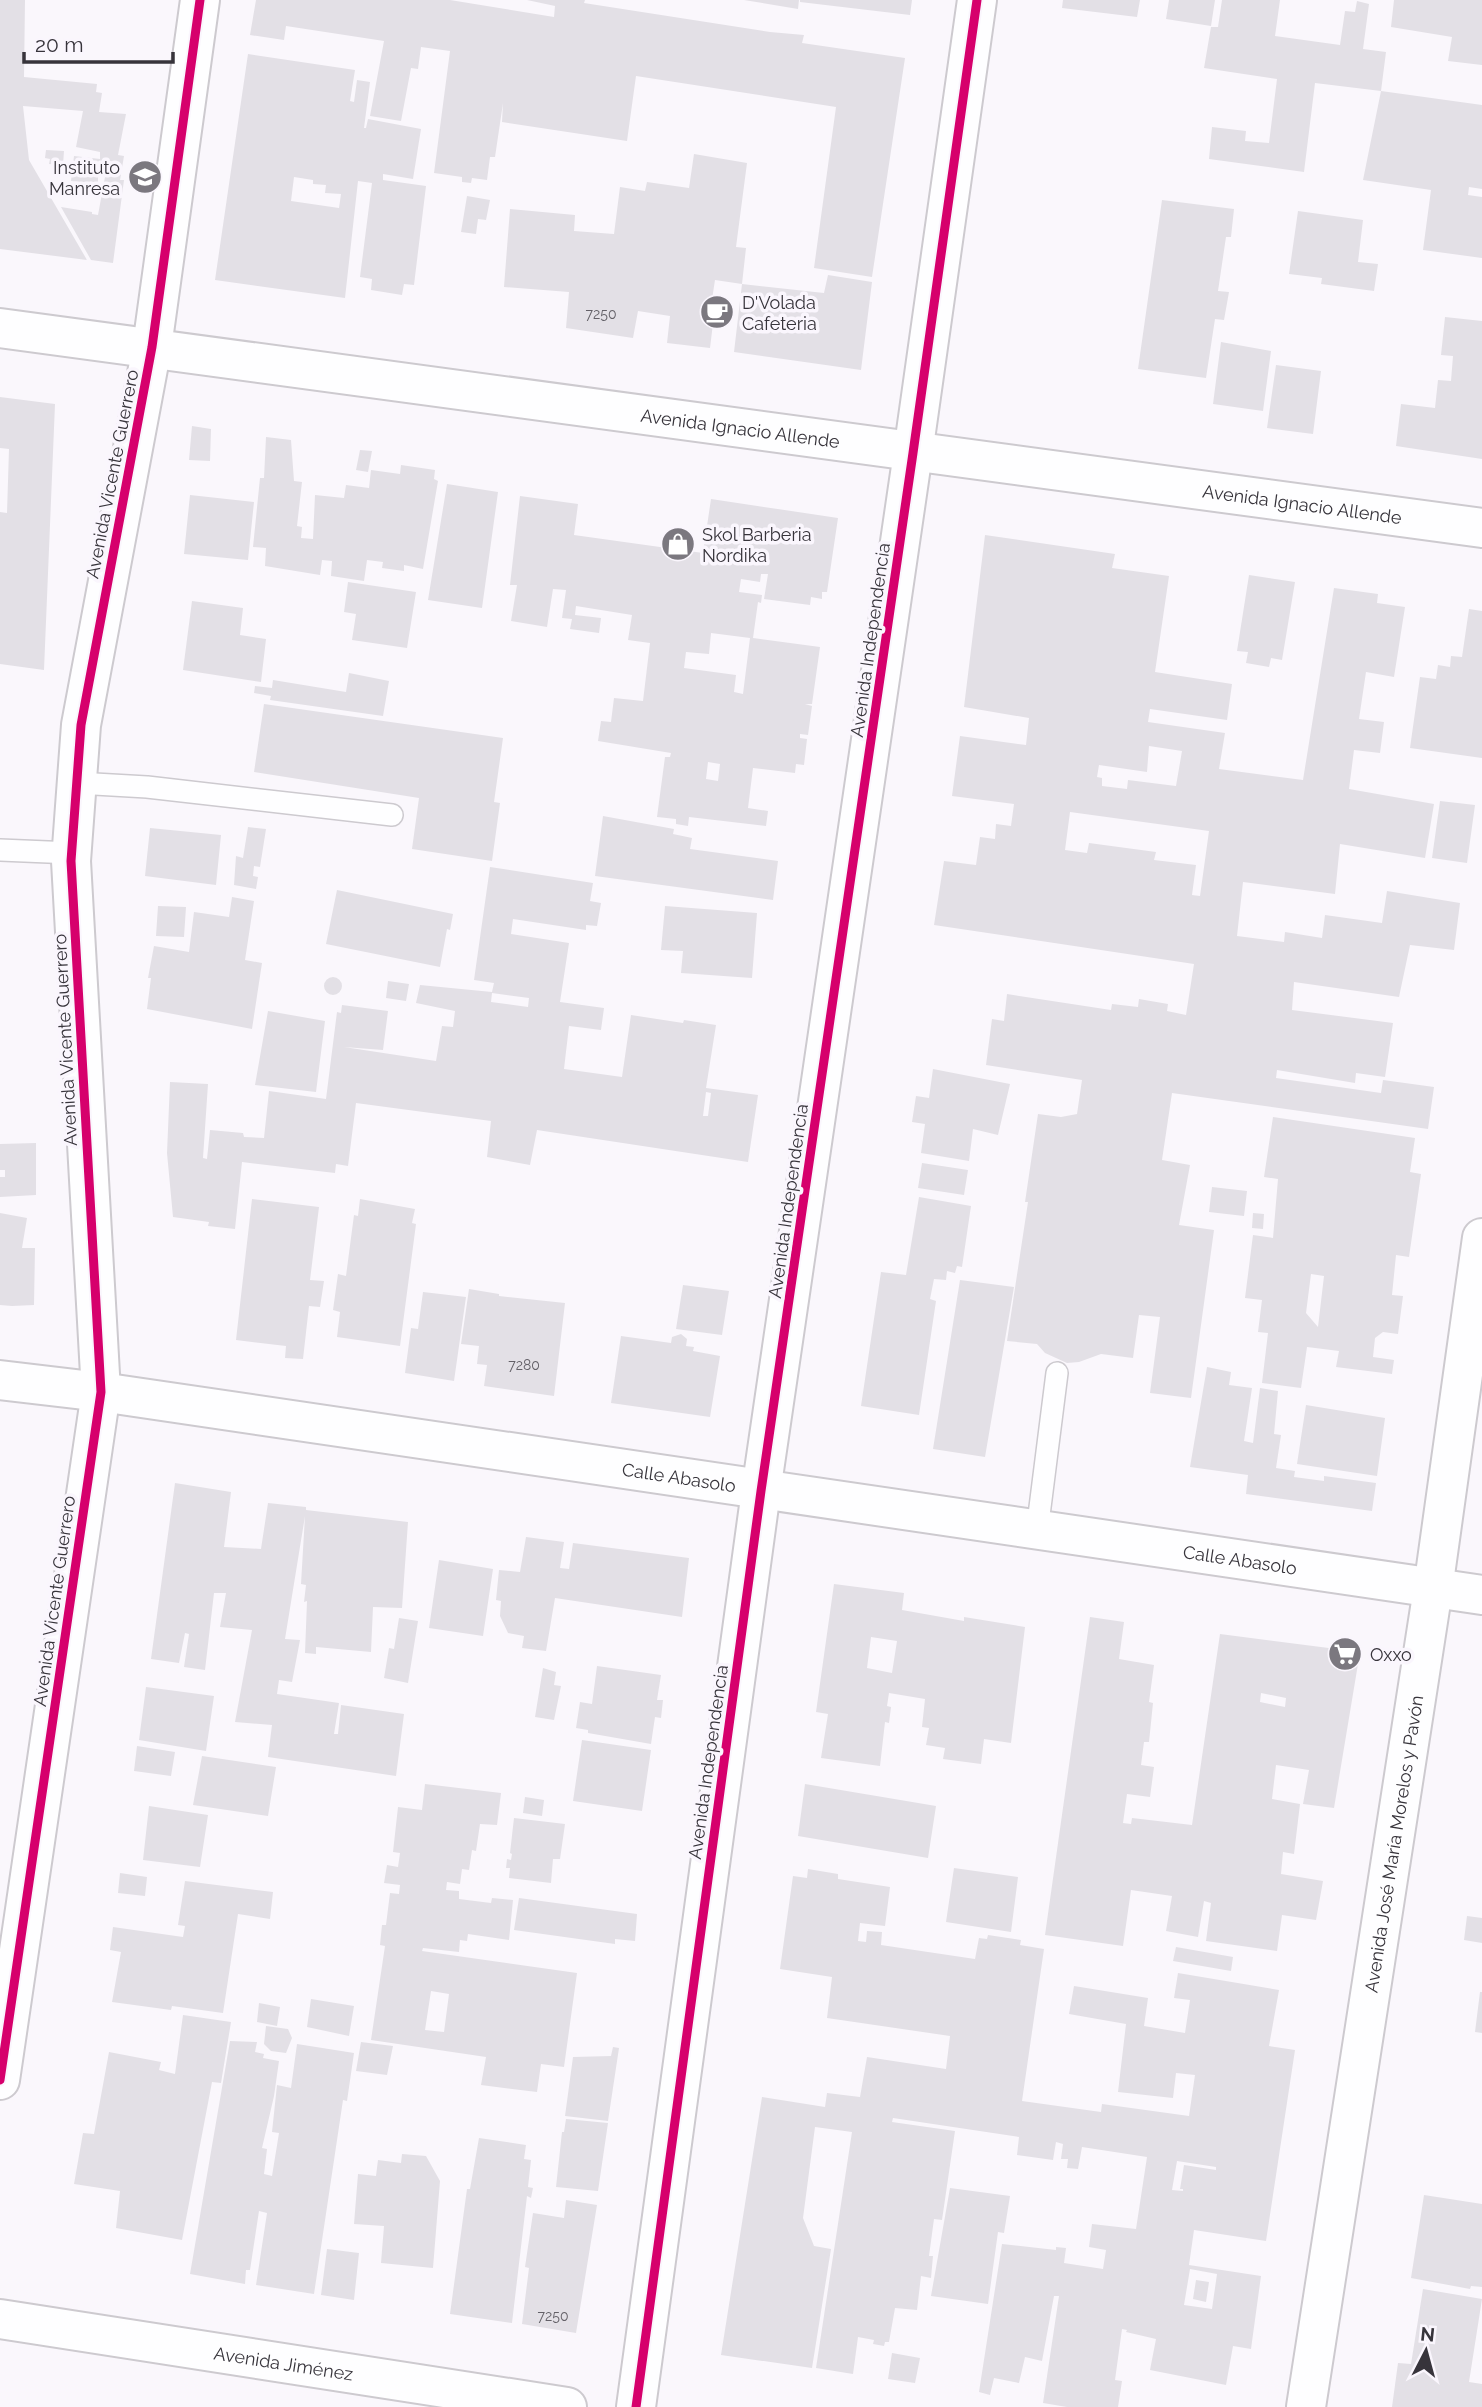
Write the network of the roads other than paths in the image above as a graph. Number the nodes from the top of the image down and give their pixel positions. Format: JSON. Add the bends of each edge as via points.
{"nodes":[{"id":1,"x":200,"y":0,"type":"edge"},
{"id":2,"x":977,"y":0,"type":"edge"},
{"id":3,"x":0,"y":328,"type":"edge"},
{"id":4,"x":152,"y":347,"type":"junction"},
{"id":5,"x":913,"y":453,"type":"junction"},
{"id":6,"x":1482,"y":528,"type":"edge"},
{"id":7,"x":77,"y":783,"type":"junction"},
{"id":8,"x":392,"y":815,"type":"dead end"},
{"id":9,"x":0,"y":850,"type":"edge"},
{"id":10,"x":72,"y":853,"type":"junction"},
{"id":11,"x":1482,"y":1238,"type":"edge"},
{"id":12,"x":1057,"y":1373,"type":"dead end"},
{"id":13,"x":0,"y":1380,"type":"edge"},
{"id":14,"x":101,"y":1392,"type":"junction"},
{"id":15,"x":761,"y":1490,"type":"junction"},
{"id":16,"x":1037,"y":1531,"type":"junction"},
{"id":17,"x":1433,"y":1589,"type":"junction"},
{"id":18,"x":1482,"y":1595,"type":"edge"},
{"id":19,"x":0,"y":2080,"type":"edge"},
{"id":20,"x":0,"y":2319,"type":"edge"},
{"id":21,"x":567,"y":2407,"type":"edge"},
{"id":22,"x":636,"y":2407,"type":"edge"},
{"id":23,"x":1306,"y":2407,"type":"edge"}],
"edges":[{"from":1,"to":4,"type":"street","name":"Avenida Vicente Guerrero"},
{"from":2,"to":5,"type":"street","name":"Avenida Independencia"},
{"from":3,"to":4,"type":"street","name":"Avenida Ignacio Allende"},
{"from":4,"to":5,"type":"street","name":"Avenida Ignacio Allende"},
{"from":4,"to":7,"type":"street","name":"Avenida Vicente Guerrero","via":[[81,725]]},
{"from":5,"to":6,"type":"street","name":"Avenida Ignacio Allende"},
{"from":5,"to":15,"type":"street","name":"Avenida Independencia"},
{"from":7,"to":8,"type":"lane"},
{"from":7,"to":10,"type":"street","name":"Avenida Vicente Guerrero"},
{"from":9,"to":10,"type":"lane"},
{"from":10,"to":14,"type":"street","name":"Avenida Vicente Guerrero"},
{"from":11,"to":17,"type":"street","name":"Avenida José María Morelos y Pavón"},
{"from":12,"to":16,"type":"lane"},
{"from":13,"to":14,"type":"street","name":"Calle Abasolo"},
{"from":14,"to":15,"type":"street","name":"Calle Abasolo"},
{"from":14,"to":19,"type":"street","name":"Avenida Vicente Guerrero"},
{"from":15,"to":16,"type":"street","name":"Calle Abasolo"},
{"from":15,"to":22,"type":"street","name":"Avenida Independencia"},
{"from":16,"to":17,"type":"street","name":"Calle Abasolo"},
{"from":17,"to":18,"type":"street","name":"Calle Abasolo"},
{"from":17,"to":23,"type":"street","name":"Avenida José María Morelos y Pavón"},
{"from":20,"to":21,"type":"street","name":"Avenida Jiménez"}]}
